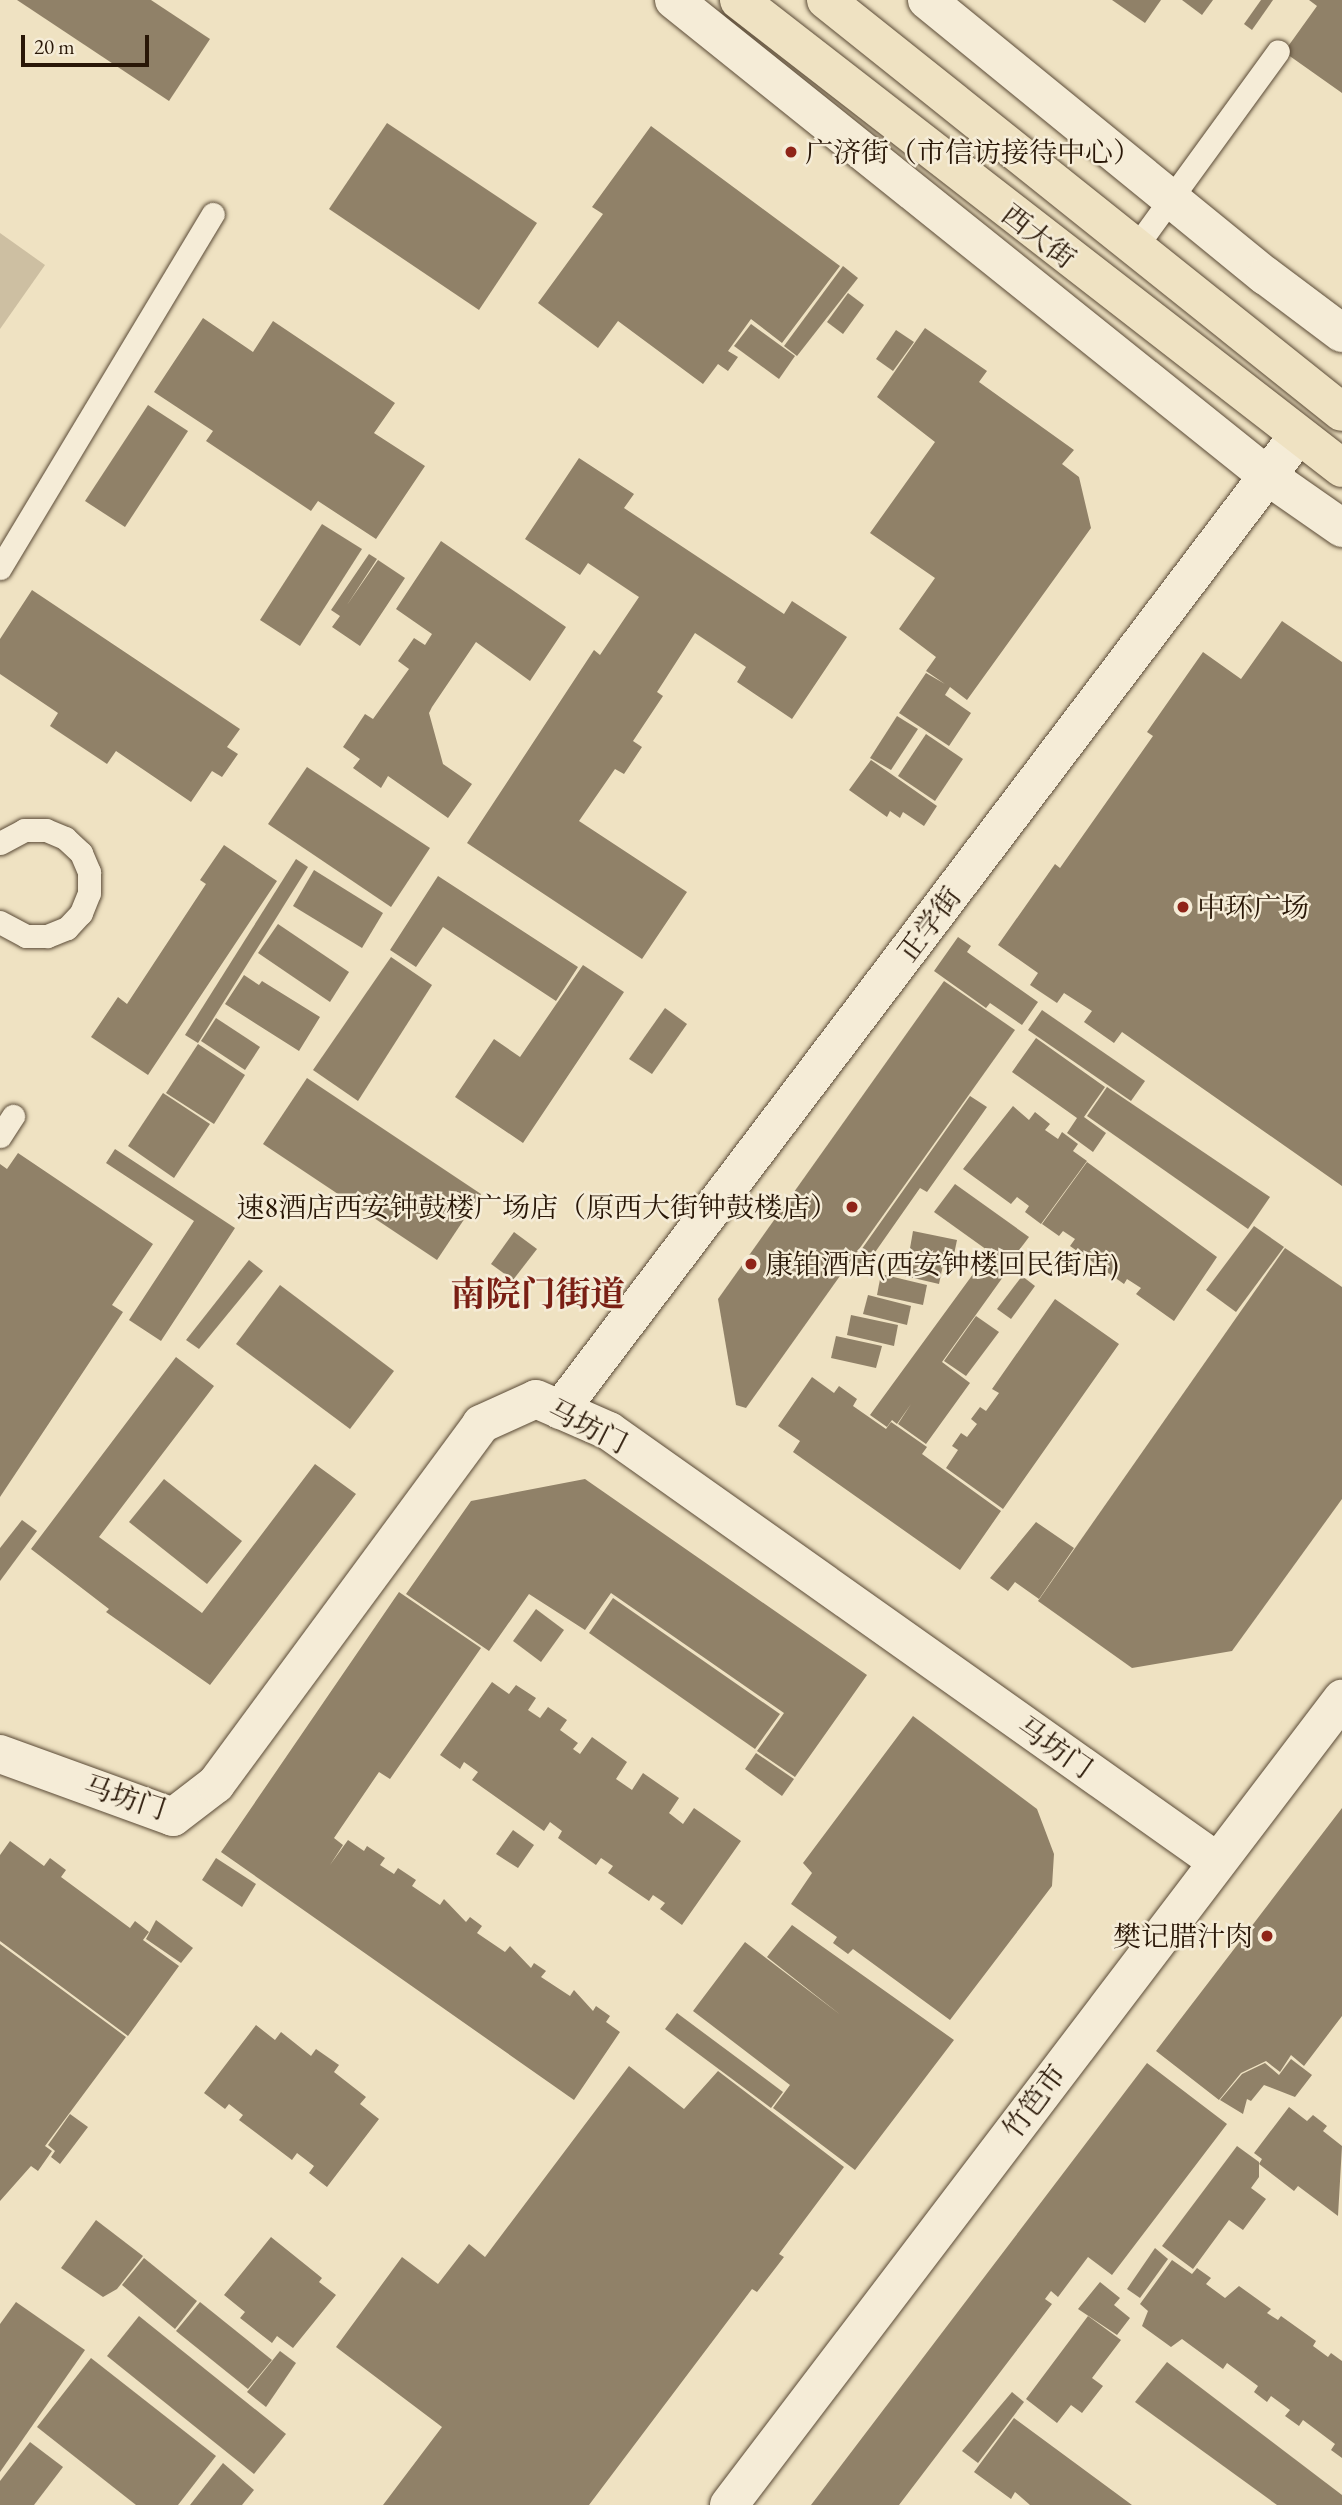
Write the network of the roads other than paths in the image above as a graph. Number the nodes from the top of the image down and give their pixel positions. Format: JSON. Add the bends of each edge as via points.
{"nodes":[{"id":1,"x":674,"y":0,"type":"edge"},
{"id":2,"x":739,"y":0,"type":"edge"},
{"id":3,"x":826,"y":0,"type":"edge"},
{"id":4,"x":927,"y":0,"type":"edge"},
{"id":5,"x":1278,"y":51,"type":"dead end"},
{"id":6,"x":1171,"y":200,"type":"junction"},
{"id":7,"x":214,"y":214,"type":"dead end"},
{"id":8,"x":1135,"y":248,"type":"junction"},
{"id":9,"x":1342,"y":333,"type":"edge"},
{"id":10,"x":1342,"y":412,"type":"edge"},
{"id":11,"x":1297,"y":438,"type":"junction"},
{"id":12,"x":1342,"y":468,"type":"edge"},
{"id":13,"x":1269,"y":477,"type":"junction"},
{"id":14,"x":1342,"y":528,"type":"edge"},
{"id":15,"x":0,"y":568,"type":"edge"},
{"id":16,"x":2,"y":835,"type":"edge"},
{"id":17,"x":2,"y":930,"type":"edge"},
{"id":18,"x":13,"y":1116,"type":"dead end"},
{"id":19,"x":0,"y":1136,"type":"edge"},
{"id":20,"x":560,"y":1409,"type":"junction"},
{"id":21,"x":1342,"y":1699,"type":"edge"},
{"id":22,"x":0,"y":1754,"type":"edge"},
{"id":23,"x":1215,"y":1860,"type":"junction"},
{"id":24,"x":729,"y":2505,"type":"edge"}],
"edges":[{"from":1,"to":13,"type":"street"},
{"from":2,"to":11,"type":"main road","name":"西大街"},
{"from":3,"to":8,"type":"main road","name":"西大街"},
{"from":4,"to":6,"type":"street"},
{"from":5,"to":6,"type":"lane"},
{"from":6,"to":8,"type":"lane"},
{"from":6,"to":9,"type":"street"},
{"from":7,"to":15,"type":"lane"},
{"from":8,"to":10,"type":"main road","name":"西大街"},
{"from":11,"to":12,"type":"main road","name":"西大街"},
{"from":11,"to":13,"type":"street","name":"正学街"},
{"from":13,"to":14,"type":"street"},
{"from":13,"to":20,"type":"street","name":"正学街"},
{"from":16,"to":17,"type":"lane","via":[[46,830],[65,838],[80,853],[89,872],[89,893],[81,913],[67,928],[36,936]]},
{"from":18,"to":19,"type":"lane"},
{"from":20,"to":22,"type":"street","name":"马坊门","via":[[536,1399],[481,1424],[216,1784],[173,1818]]},
{"from":20,"to":23,"type":"street","name":"马坊门","via":[[609,1431]]},
{"from":21,"to":23,"type":"street","name":"竹笆市"},
{"from":23,"to":24,"type":"street","name":"竹笆市"}]}
